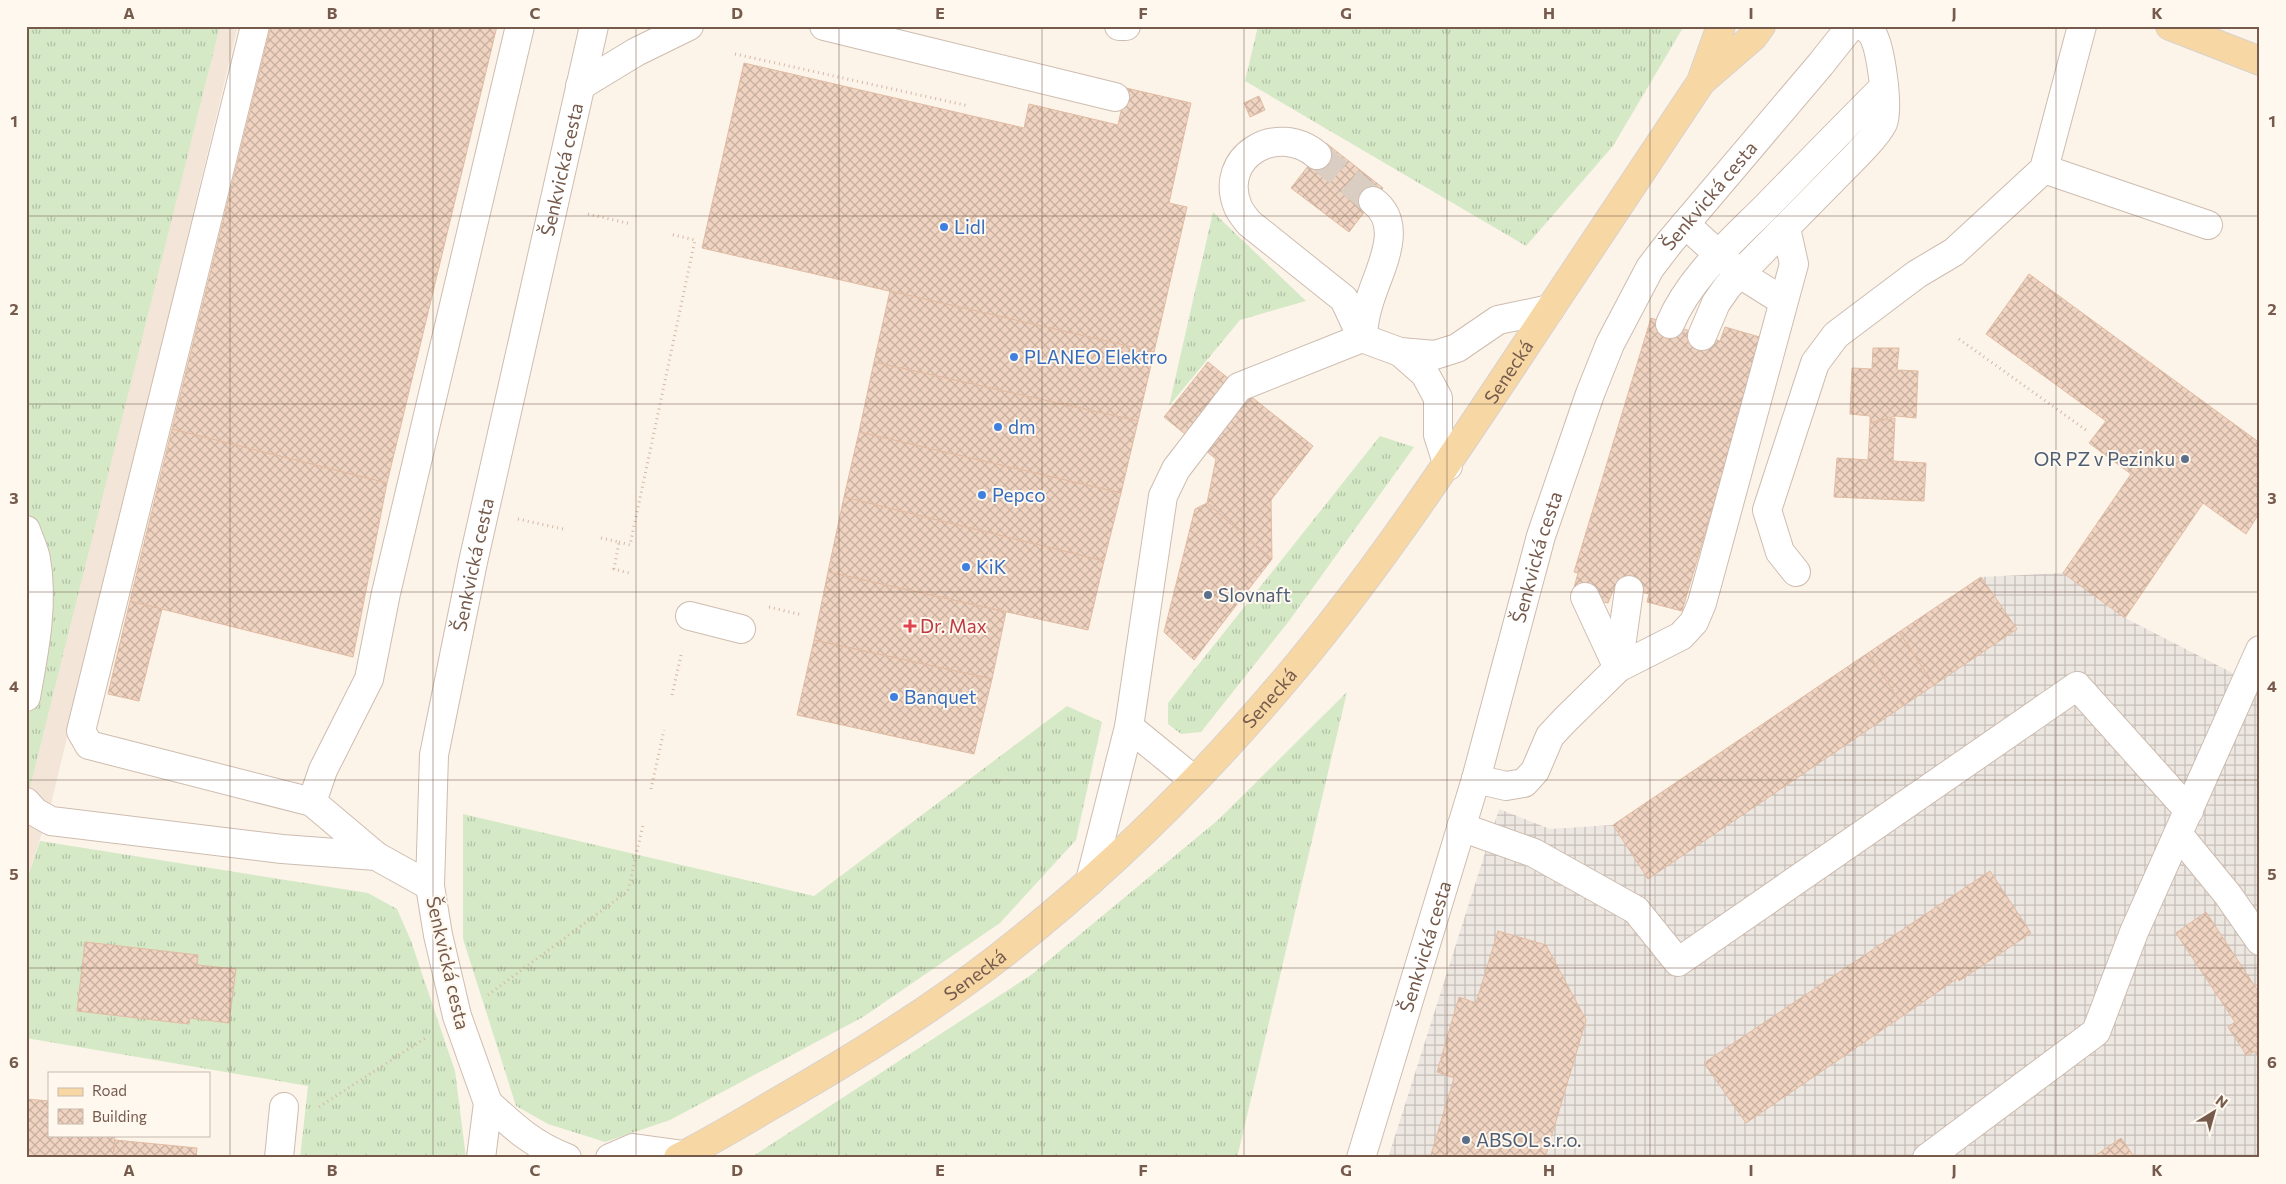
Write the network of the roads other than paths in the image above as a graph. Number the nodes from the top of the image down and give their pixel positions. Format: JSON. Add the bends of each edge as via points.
{"nodes":[{"id":1,"x":255,"y":26,"type":"edge"},
{"id":2,"x":520,"y":26,"type":"edge"},
{"id":3,"x":594,"y":26,"type":"edge"},
{"id":4,"x":689,"y":26,"type":"edge"},
{"id":5,"x":824,"y":26,"type":"edge"},
{"id":6,"x":1120,"y":26,"type":"edge"},
{"id":7,"x":1126,"y":26,"type":"edge"},
{"id":8,"x":1721,"y":26,"type":"edge"},
{"id":9,"x":1761,"y":26,"type":"edge"},
{"id":10,"x":1851,"y":26,"type":"edge"},
{"id":11,"x":1865,"y":26,"type":"edge"},
{"id":12,"x":2082,"y":26,"type":"edge"},
{"id":13,"x":2170,"y":26,"type":"edge"},
{"id":14,"x":2260,"y":60,"type":"edge"},
{"id":15,"x":1701,"y":82,"type":"junction"},
{"id":16,"x":580,"y":86,"type":"junction"},
{"id":17,"x":1884,"y":88,"type":"junction"},
{"id":18,"x":1115,"y":97,"type":"dead end"},
{"id":19,"x":1316,"y":155,"type":"tunnel mouth"},
{"id":20,"x":2044,"y":169,"type":"junction"},
{"id":21,"x":1374,"y":201,"type":"tunnel mouth"},
{"id":22,"x":1685,"y":224,"type":"junction"},
{"id":23,"x":2208,"y":225,"type":"dead end"},
{"id":24,"x":1786,"y":228,"type":"junction"},
{"id":25,"x":1719,"y":254,"type":"junction"},
{"id":26,"x":1740,"y":274,"type":"junction"},
{"id":27,"x":1784,"y":301,"type":"junction"},
{"id":28,"x":1550,"y":309,"type":"junction"},
{"id":29,"x":1670,"y":324,"type":"dead end"},
{"id":30,"x":1702,"y":336,"type":"dead end"},
{"id":31,"x":1362,"y":338,"type":"junction"},
{"id":32,"x":1400,"y":352,"type":"junction"},
{"id":33,"x":1448,"y":466,"type":"junction"},
{"id":34,"x":26,"y":530,"type":"edge"},
{"id":35,"x":1796,"y":572,"type":"dead end"},
{"id":36,"x":1629,"y":590,"type":"dead end"},
{"id":37,"x":1585,"y":597,"type":"dead end"},
{"id":38,"x":690,"y":616,"type":"dead end"},
{"id":39,"x":741,"y":629,"type":"dead end"},
{"id":40,"x":2260,"y":650,"type":"edge"},
{"id":41,"x":1618,"y":668,"type":"junction"},
{"id":42,"x":26,"y":697,"type":"edge"},
{"id":43,"x":1130,"y":727,"type":"junction"},
{"id":44,"x":1476,"y":779,"type":"junction"},
{"id":45,"x":1194,"y":780,"type":"junction"},
{"id":46,"x":26,"y":802,"type":"edge"},
{"id":47,"x":312,"y":802,"type":"junction"},
{"id":48,"x":2184,"y":823,"type":"junction"},
{"id":49,"x":1462,"y":827,"type":"junction"},
{"id":50,"x":376,"y":856,"type":"junction"},
{"id":51,"x":1090,"y":881,"type":"junction"},
{"id":52,"x":430,"y":886,"type":"junction"},
{"id":53,"x":2260,"y":941,"type":"edge"},
{"id":54,"x":488,"y":1103,"type":"junction"},
{"id":55,"x":284,"y":1107,"type":"road end"},
{"id":56,"x":681,"y":1156,"type":"edge"},
{"id":57,"x":279,"y":1158,"type":"edge"},
{"id":58,"x":481,"y":1158,"type":"edge"},
{"id":59,"x":567,"y":1158,"type":"edge"},
{"id":60,"x":610,"y":1158,"type":"edge"},
{"id":61,"x":1361,"y":1158,"type":"edge"},
{"id":62,"x":1927,"y":1158,"type":"edge"}],
"edges":[{"from":1,"to":47,"type":"street","via":[[81,731],[89,745]]},
{"from":2,"to":47,"type":"street","via":[[386,593],[369,679],[323,770]]},
{"from":3,"to":16,"type":"street","name":"Šenkvická cesta"},
{"from":4,"to":16,"type":"street","via":[[636,52]]},
{"from":5,"to":18,"type":"street"},
{"from":6,"to":7,"type":"street"},
{"from":8,"to":15,"type":"main road","name":"Senecká"},
{"from":9,"to":15,"type":"main road","name":"Senecká","via":[[1753,37]]},
{"from":10,"to":22,"type":"street","name":"Šenkvická cesta"},
{"from":11,"to":17,"type":"street","via":[[1873,34]]},
{"from":12,"to":20,"type":"street"},
{"from":13,"to":14,"type":"main road"},
{"from":15,"to":28,"type":"main road","name":"Senecká"},
{"from":16,"to":52,"type":"street","name":"Šenkvická cesta","via":[[473,562],[434,755]]},
{"from":17,"to":24,"type":"street","via":[[1887,106],[1876,135]]},
{"from":17,"to":25,"type":"street"},
{"from":19,"to":31,"type":"street","via":[[1293,142],[1280,141],[1265,144],[1251,152],[1240,164],[1235,177],[1238,207],[1249,223],[1344,299]]},
{"from":20,"to":23,"type":"street"},
{"from":20,"to":35,"type":"street","via":[[1954,252],[1917,274],[1836,335],[1815,363],[1766,510],[1780,552]]},
{"from":21,"to":31,"type":"street","via":[[1387,221],[1390,238],[1369,303]]},
{"from":22,"to":25,"type":"street"},
{"from":22,"to":44,"type":"street","name":"Šenkvická cesta","via":[[1650,268],[1610,344],[1590,394],[1542,536]]},
{"from":24,"to":26,"type":"street"},
{"from":24,"to":27,"type":"street","via":[[1794,264]]},
{"from":25,"to":26,"type":"street"},
{"from":25,"to":29,"type":"street","via":[[1689,290]]},
{"from":26,"to":27,"type":"street"},
{"from":26,"to":30,"type":"street","via":[[1716,303]]},
{"from":27,"to":41,"type":"street","via":[[1702,603],[1694,622],[1681,636]]},
{"from":28,"to":32,"type":"street","via":[[1498,320],[1457,348],[1435,356]]},
{"from":28,"to":33,"type":"main road","name":"Senecká"},
{"from":31,"to":32,"type":"street"},
{"from":31,"to":43,"type":"street","via":[[1239,387],[1176,469],[1163,496]]},
{"from":32,"to":33,"type":"street","via":[[1425,374],[1438,398],[1438,435]]},
{"from":33,"to":45,"type":"main road","name":"Senecká","via":[[1328,628]]},
{"from":34,"to":42,"type":"street","via":[[36,558],[38,594],[34,651]]},
{"from":36,"to":41,"type":"street"},
{"from":37,"to":41,"type":"street"},
{"from":38,"to":39,"type":"street"},
{"from":40,"to":48,"type":"street"},
{"from":41,"to":44,"type":"street","via":[[1550,736],[1535,771],[1524,783],[1506,786]]},
{"from":43,"to":45,"type":"street"},
{"from":43,"to":51,"type":"street"},
{"from":44,"to":49,"type":"street","name":"Šenkvická cesta"},
{"from":45,"to":51,"type":"main road","name":"Senecká"},
{"from":46,"to":50,"type":"street","via":[[35,812],[51,821],[282,849]]},
{"from":47,"to":50,"type":"street"},
{"from":48,"to":49,"type":"street","via":[[2077,686],[1678,962],[1636,910],[1534,853]]},
{"from":48,"to":53,"type":"street"},
{"from":48,"to":62,"type":"street","via":[[2134,932],[2096,1032]]},
{"from":49,"to":61,"type":"street","name":"Šenkvická cesta"},
{"from":50,"to":52,"type":"street"},
{"from":51,"to":56,"type":"main road","name":"Senecká","via":[[1000,956],[892,1034]]},
{"from":52,"to":54,"type":"street","name":"Šenkvická cesta","via":[[458,1016]]},
{"from":54,"to":58,"type":"street"},
{"from":54,"to":59,"type":"street","via":[[522,1135]]},
{"from":55,"to":57,"type":"street"},
{"from":56,"to":60,"type":"street","via":[[633,1148]]}]}
